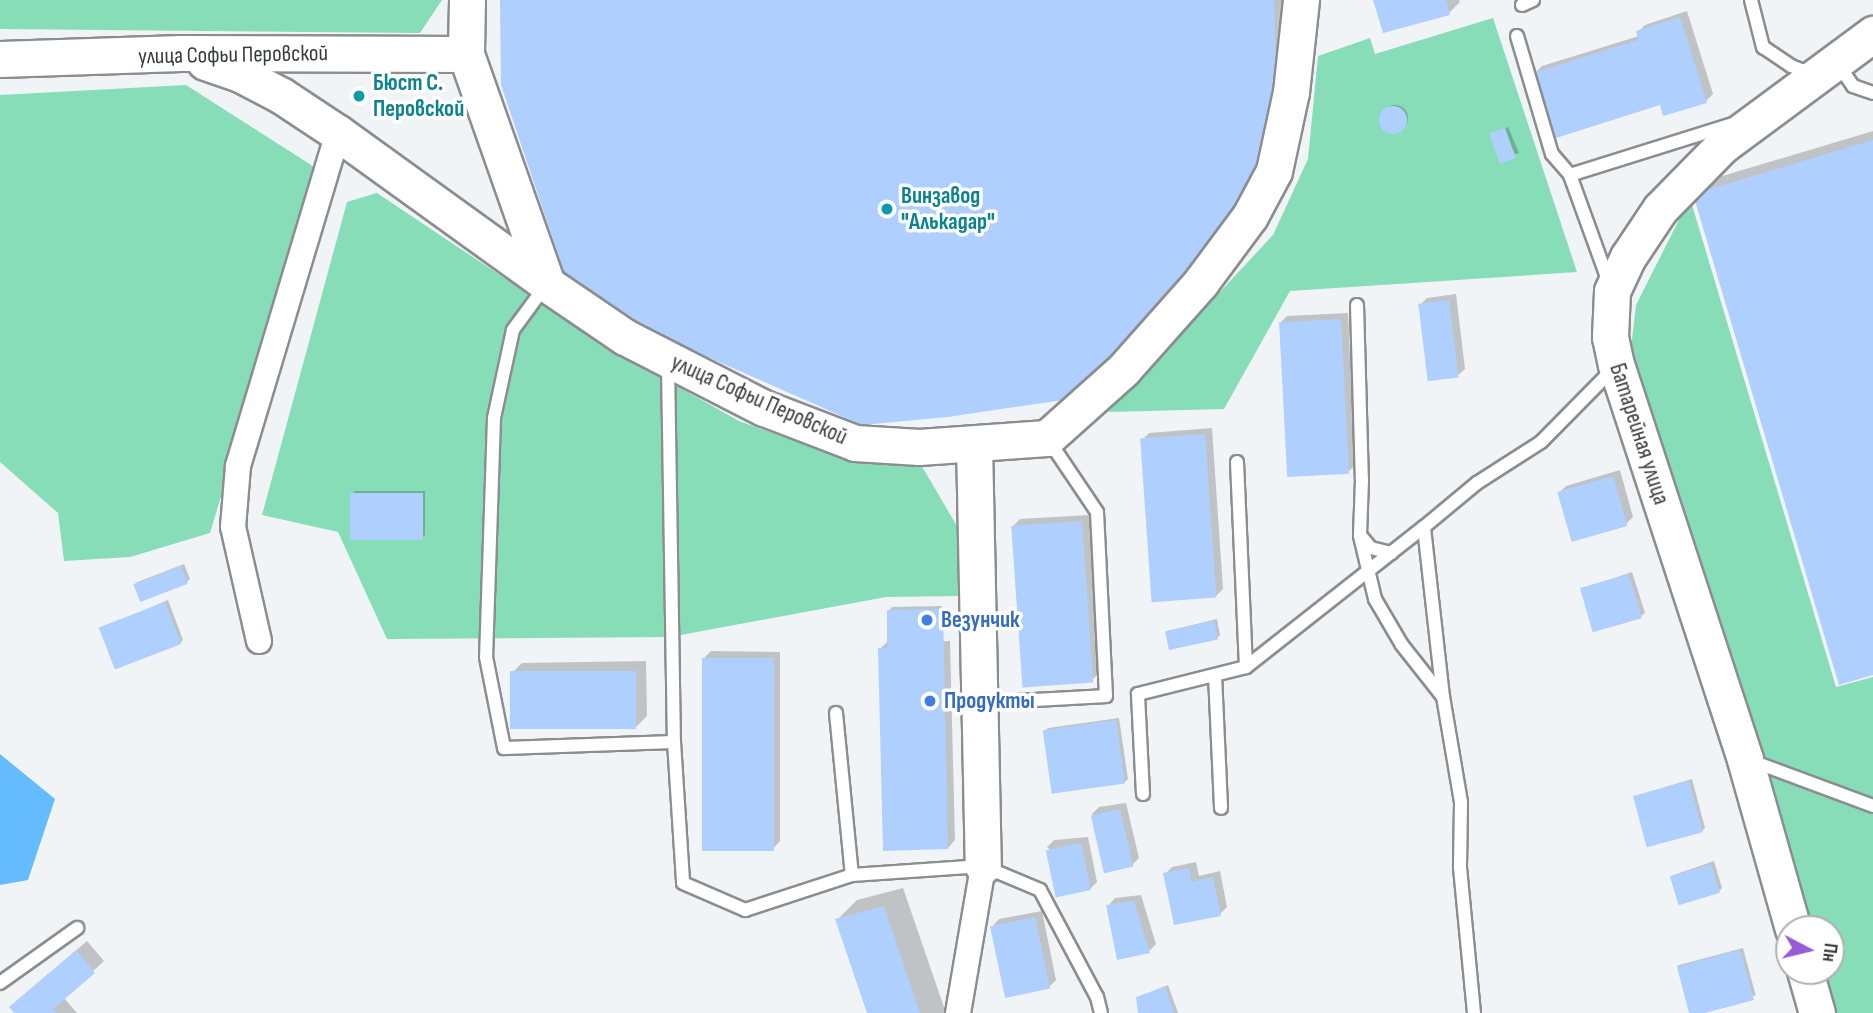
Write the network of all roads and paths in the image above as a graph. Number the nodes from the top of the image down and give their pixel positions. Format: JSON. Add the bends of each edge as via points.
{"nodes":[{"id":1,"x":467,"y":0,"type":"edge"},
{"id":2,"x":1301,"y":0,"type":"edge"},
{"id":3,"x":1751,"y":0,"type":"edge"},
{"id":4,"x":1873,"y":34,"type":"edge"},
{"id":5,"x":1517,"y":36,"type":"dead end"},
{"id":6,"x":181,"y":53,"type":"junction"},
{"id":7,"x":466,"y":54,"type":"junction"},
{"id":8,"x":0,"y":59,"type":"edge"},
{"id":9,"x":1828,"y":70,"type":"junction"},
{"id":10,"x":1873,"y":93,"type":"edge"},
{"id":11,"x":1761,"y":115,"type":"junction"},
{"id":12,"x":338,"y":133,"type":"junction"},
{"id":13,"x":1570,"y":175,"type":"junction"},
{"id":14,"x":1612,"y":253,"type":"junction"},
{"id":15,"x":547,"y":284,"type":"junction"},
{"id":16,"x":1357,"y":305,"type":"dead end"},
{"id":17,"x":668,"y":361,"type":"junction"},
{"id":18,"x":1616,"y":365,"type":"junction"},
{"id":19,"x":1046,"y":438,"type":"junction"},
{"id":20,"x":974,"y":444,"type":"junction"},
{"id":21,"x":1237,"y":462,"type":"dead end"},
{"id":22,"x":1424,"y":527,"type":"junction"},
{"id":23,"x":1360,"y":535,"type":"junction"},
{"id":24,"x":1391,"y":552,"type":"junction"},
{"id":25,"x":1367,"y":572,"type":"junction"},
{"id":26,"x":260,"y":640,"type":"dead end"},
{"id":27,"x":1246,"y":667,"type":"junction"},
{"id":28,"x":1215,"y":675,"type":"junction"},
{"id":29,"x":1443,"y":698,"type":"junction"},
{"id":30,"x":980,"y":703,"type":"junction"},
{"id":31,"x":836,"y":713,"type":"dead end"},
{"id":32,"x":674,"y":742,"type":"junction"},
{"id":33,"x":1745,"y":759,"type":"junction"},
{"id":34,"x":1143,"y":794,"type":"dead end"},
{"id":35,"x":1873,"y":806,"type":"edge"},
{"id":36,"x":1221,"y":808,"type":"dead end"},
{"id":37,"x":983,"y":866,"type":"junction"},
{"id":38,"x":852,"y":875,"type":"junction"},
{"id":39,"x":1789,"y":915,"type":"edge"},
{"id":40,"x":77,"y":928,"type":"dead end"},
{"id":41,"x":0,"y":983,"type":"edge"},
{"id":42,"x":1809,"y":985,"type":"edge"},
{"id":43,"x":1097,"y":997,"type":"junction"},
{"id":44,"x":958,"y":1013,"type":"edge"},
{"id":45,"x":1101,"y":1013,"type":"edge"},
{"id":46,"x":1109,"y":1013,"type":"edge"},
{"id":47,"x":1474,"y":1013,"type":"edge"},
{"id":48,"x":1817,"y":1013,"type":"edge"}],
"edges":[{"from":1,"to":7,"type":"street"},
{"from":2,"to":19,"type":"street","via":[[1291,92],[1275,171],[1250,216],[1201,282],[1123,370]]},
{"from":3,"to":9,"type":"lane","via":[[1763,47],[1791,66]]},
{"from":4,"to":9,"type":"street","name":"Батарейная улица"},
{"from":5,"to":13,"type":"lane","via":[[1552,154]]},
{"from":6,"to":7,"type":"street","name":"улица Софьи Перовской"},
{"from":6,"to":8,"type":"street","name":"улица Софьи Перовской"},
{"from":6,"to":12,"type":"street","name":"улица Софьи Перовской","via":[[240,74]]},
{"from":7,"to":15,"type":"street"},
{"from":9,"to":10,"type":"lane"},
{"from":9,"to":11,"type":"street","name":"Батарейная улица"},
{"from":11,"to":13,"type":"lane"},
{"from":11,"to":14,"type":"street","name":"Батарейная улица","via":[[1723,145]]},
{"from":12,"to":15,"type":"street","name":"улица Софьи Перовской"},
{"from":12,"to":26,"type":"street","via":[[238,466],[233,527]]},
{"from":13,"to":14,"type":"lane"},
{"from":14,"to":18,"type":"street","name":"Батарейная улица","via":[[1609,337]]},
{"from":15,"to":17,"type":"street","name":"улица Софьи Перовской"},
{"from":15,"to":32,"type":"lane","via":[[513,330],[494,418],[486,657],[504,748]]},
{"from":16,"to":23,"type":"lane"},
{"from":17,"to":20,"type":"street","name":"улица Софьи Перовской","via":[[764,408],[855,443]]},
{"from":17,"to":32,"type":"lane"},
{"from":18,"to":22,"type":"lane","via":[[1541,442],[1477,483]]},
{"from":18,"to":33,"type":"street","name":"Батарейная улица"},
{"from":19,"to":20,"type":"street","name":"улица Софьи Перовской"},
{"from":19,"to":30,"type":"lane","via":[[1097,512],[1106,696]]},
{"from":20,"to":30,"type":"street"},
{"from":21,"to":27,"type":"lane"},
{"from":22,"to":24,"type":"lane"},
{"from":22,"to":29,"type":"lane"},
{"from":23,"to":24,"type":"lane","via":[[1371,548]]},
{"from":23,"to":25,"type":"lane"},
{"from":24,"to":25,"type":"lane"},
{"from":25,"to":27,"type":"lane"},
{"from":25,"to":29,"type":"lane","via":[[1384,617]]},
{"from":27,"to":28,"type":"lane"},
{"from":28,"to":34,"type":"lane","via":[[1138,694]]},
{"from":28,"to":36,"type":"lane"},
{"from":29,"to":47,"type":"lane","via":[[1461,802],[1460,867]]},
{"from":30,"to":37,"type":"street"},
{"from":31,"to":38,"type":"lane"},
{"from":32,"to":38,"type":"lane","via":[[683,883],[745,910]]},
{"from":33,"to":35,"type":"lane"},
{"from":33,"to":39,"type":"street","name":"Батарейная улица"},
{"from":37,"to":38,"type":"lane"},
{"from":37,"to":43,"type":"lane","via":[[1040,890]]},
{"from":37,"to":44,"type":"street"},
{"from":40,"to":41,"type":"lane"},
{"from":42,"to":48,"type":"street"},
{"from":43,"to":45,"type":"lane"},
{"from":43,"to":46,"type":"lane"}]}
